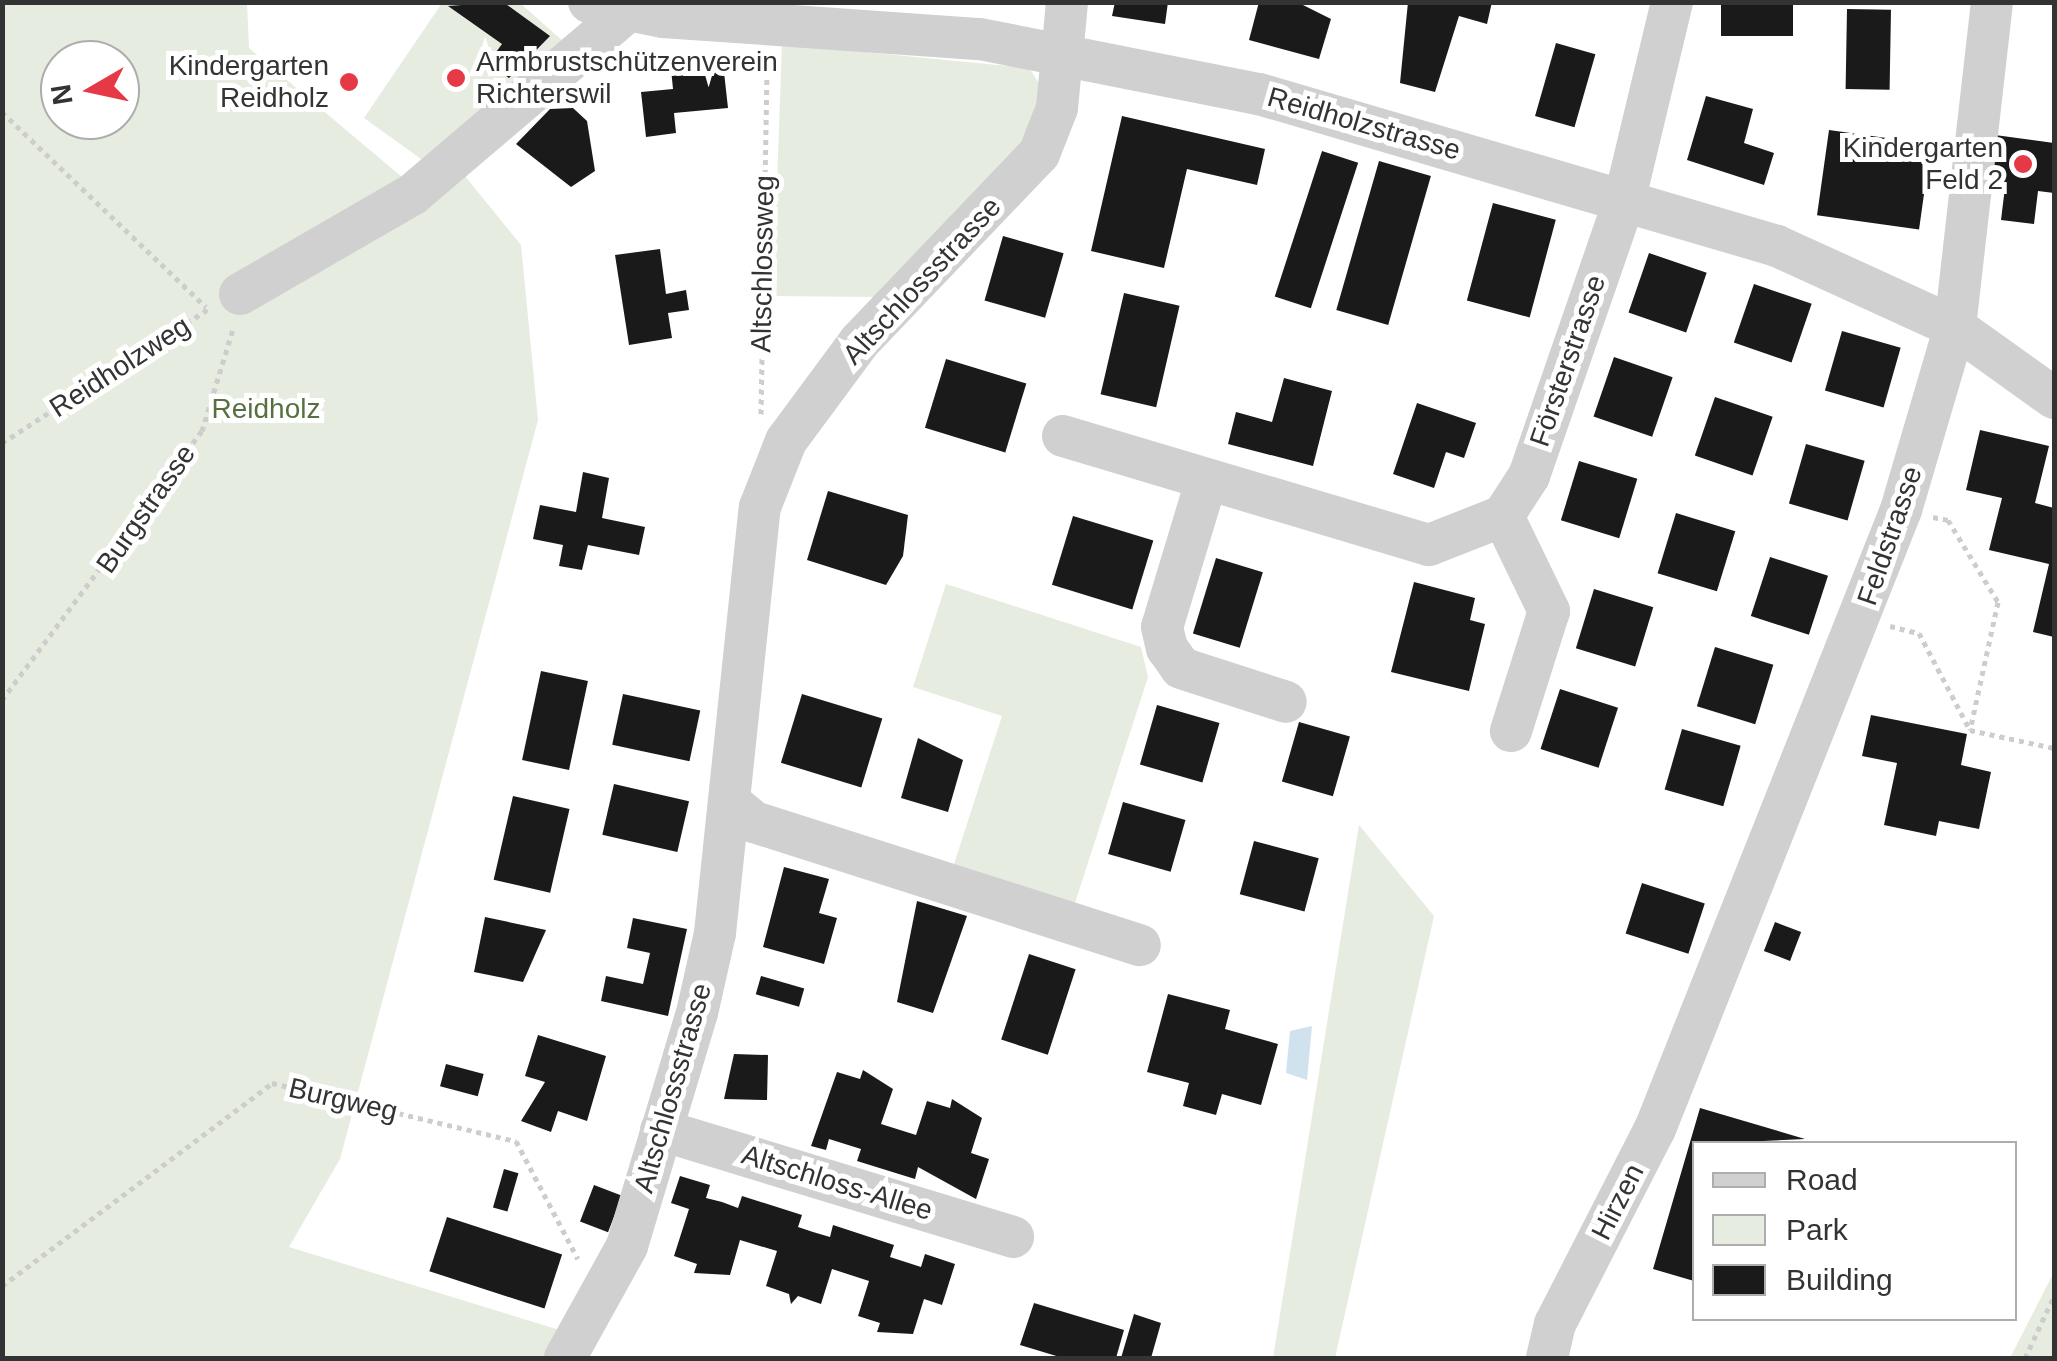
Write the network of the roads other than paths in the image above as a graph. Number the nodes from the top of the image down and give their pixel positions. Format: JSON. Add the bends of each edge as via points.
{"nodes":[{"id":1,"x":1067,"y":2,"type":"edge"},
{"id":2,"x":1672,"y":2,"type":"edge"},
{"id":3,"x":1992,"y":2,"type":"edge"},
{"id":4,"x":608,"y":7,"type":"edge"},
{"id":5,"x":769,"y":12,"type":"edge"},
{"id":6,"x":1059,"y":53,"type":"junction"},
{"id":7,"x":1624,"y":202,"type":"junction"},
{"id":8,"x":224,"y":302,"type":"road end"},
{"id":9,"x":1954,"y":327,"type":"junction"},
{"id":10,"x":2054,"y":398,"type":"edge"},
{"id":11,"x":1063,"y":436,"type":"dead end"},
{"id":12,"x":1205,"y":484,"type":"junction"},
{"id":13,"x":1503,"y":516,"type":"junction"},
{"id":14,"x":1286,"y":702,"type":"dead end"},
{"id":15,"x":1512,"y":732,"type":"dead end"},
{"id":16,"x":730,"y":802,"type":"junction"},
{"id":17,"x":1140,"y":945,"type":"dead end"},
{"id":18,"x":1685,"y":1042,"type":"joint"},
{"id":19,"x":661,"y":1130,"type":"junction"},
{"id":20,"x":1013,"y":1237,"type":"dead end"},
{"id":21,"x":565,"y":1358,"type":"edge"},
{"id":22,"x":1546,"y":1358,"type":"edge"}],
"edges":[{"from":1,"to":6,"type":"street","name":"Altschlossstrasse"},
{"from":2,"to":7,"type":"street","name":"Försterstrasse"},
{"from":3,"to":9,"type":"street","name":"Feldstrasse"},
{"from":4,"to":5,"type":"street","name":"Reidholzstrasse"},
{"from":4,"to":8,"type":"street","name":"Reidholzstrasse","via":[[413,194]]},
{"from":5,"to":6,"type":"street","name":"Reidholzstrasse"},
{"from":6,"to":7,"type":"street","name":"Reidholzstrasse","via":[[1259,94]]},
{"from":6,"to":16,"type":"street","name":"Altschlossstrasse","via":[[1057,108],[1039,154],[860,341],[786,442],[760,507]]},
{"from":7,"to":9,"type":"street","name":"Reidholzstrasse","via":[[1778,246]]},
{"from":7,"to":13,"type":"street","name":"Försterstrasse","via":[[1529,476]]},
{"from":9,"to":10,"type":"street","name":"Reidholzstrasse"},
{"from":9,"to":18,"type":"street","name":"Feldstrasse","via":[[1862,620]]},
{"from":11,"to":12,"type":"street"},
{"from":12,"to":13,"type":"street","via":[[1429,545]]},
{"from":12,"to":14,"type":"street","via":[[1162,627],[1167,648],[1181,668]]},
{"from":13,"to":15,"type":"street","via":[[1548,611]]},
{"from":16,"to":17,"type":"street","via":[[754,822]]},
{"from":16,"to":19,"type":"street","name":"Altschlossstrasse","via":[[714,934]]},
{"from":18,"to":22,"type":"street","name":"Hirzen","via":[[1655,1129],[1555,1324]]},
{"from":19,"to":20,"type":"street","name":"Altschloss-Allee"},
{"from":19,"to":21,"type":"street","name":"Altschlossstrasse","via":[[627,1246]]}]}
